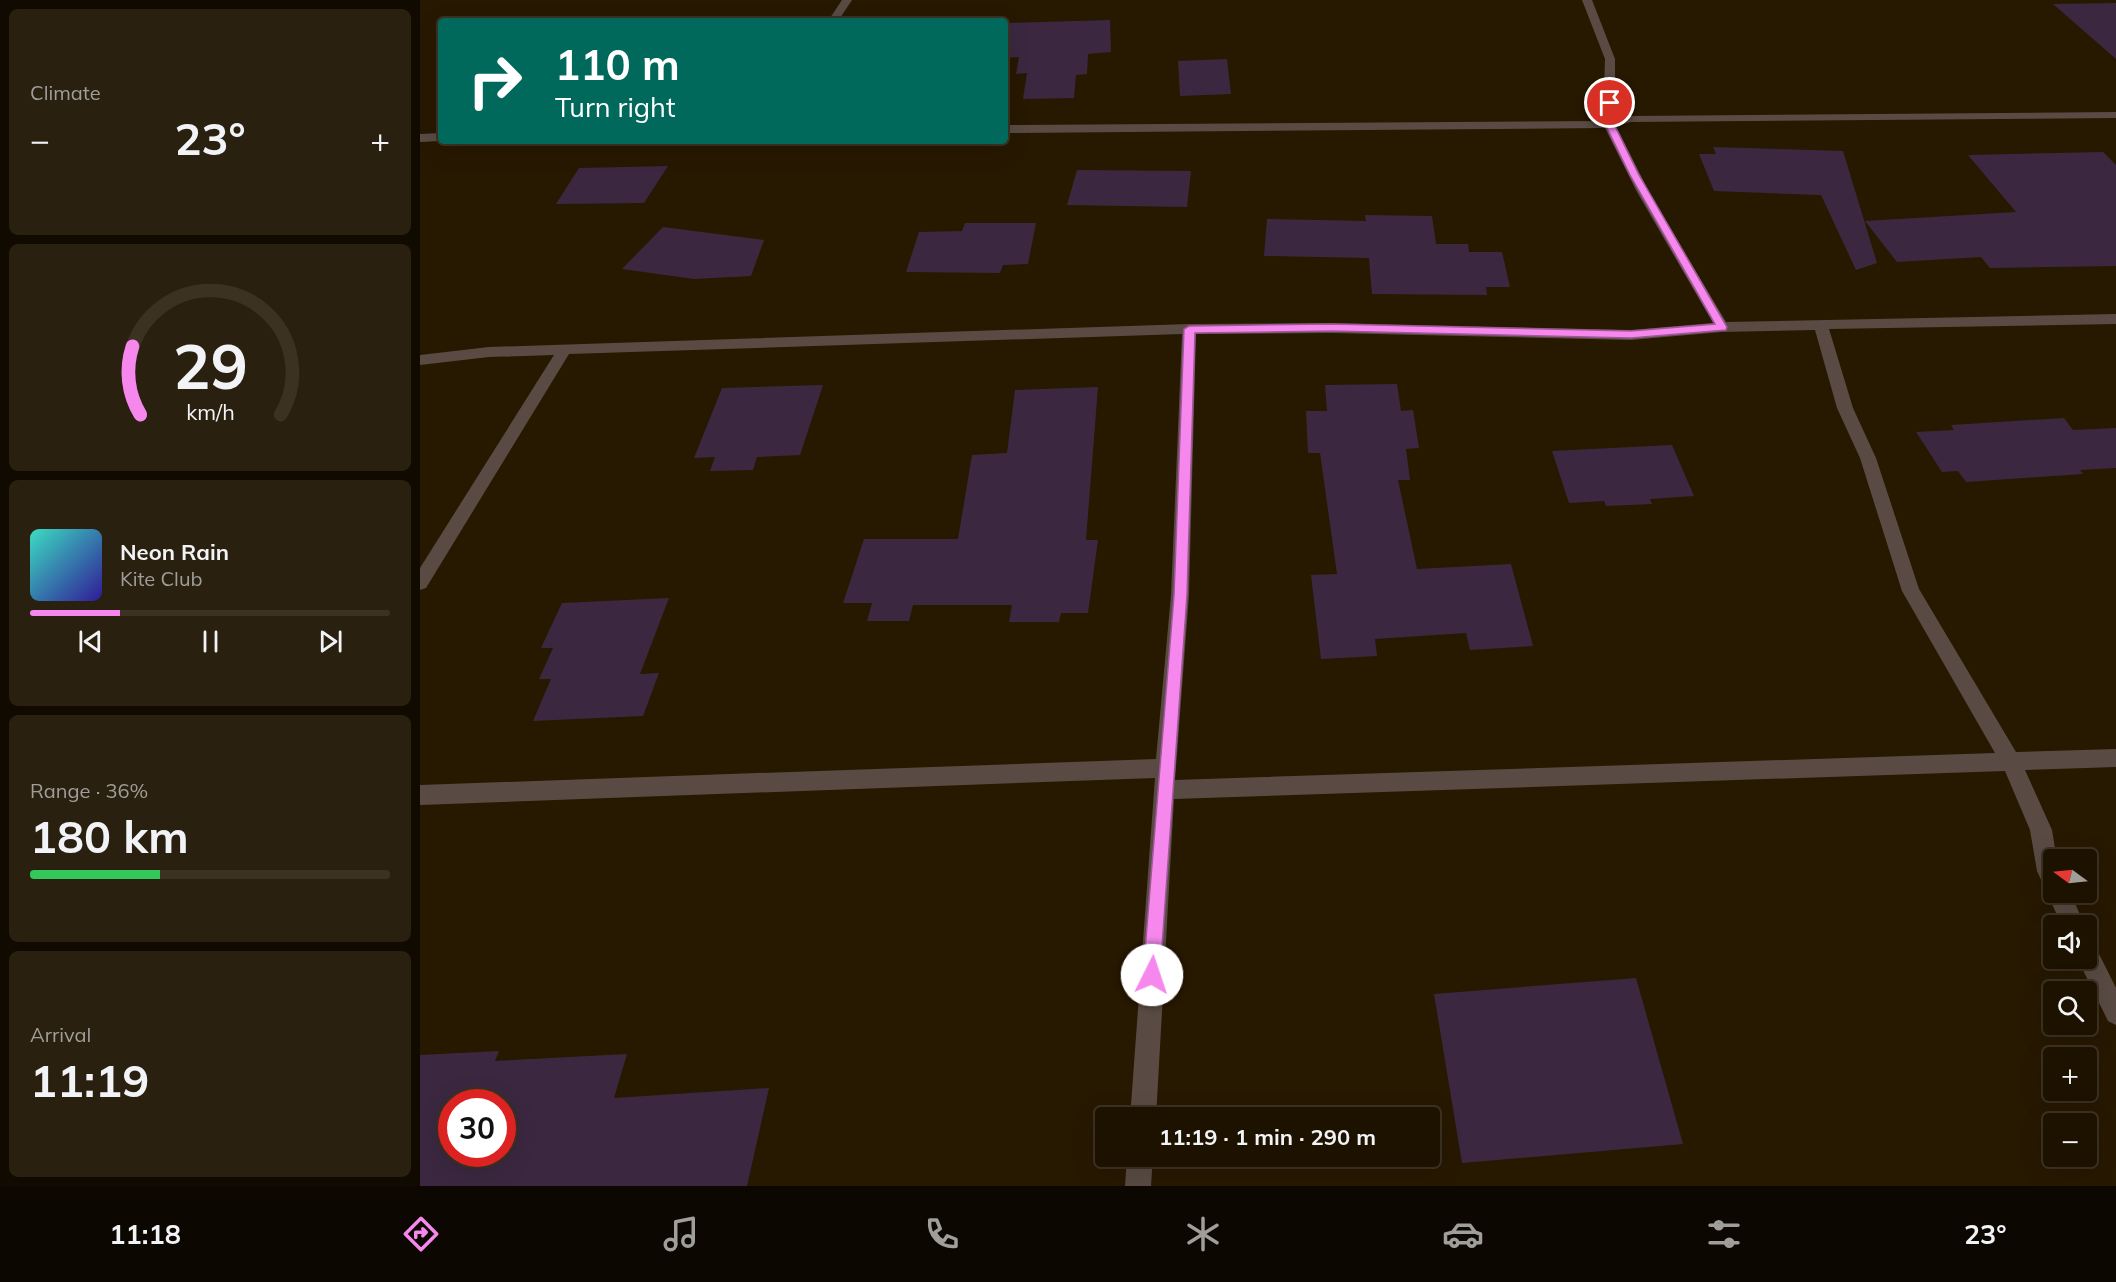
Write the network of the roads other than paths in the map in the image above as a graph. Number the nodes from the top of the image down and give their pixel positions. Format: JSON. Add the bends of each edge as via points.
{"nodes":[{"id":1,"x":847,"y":0,"type":"edge"},
{"id":2,"x":1587,"y":0,"type":"edge"},
{"id":3,"x":835,"y":18,"type":"edge"},
{"id":4,"x":2116,"y":115,"type":"edge"},
{"id":5,"x":1609,"y":124,"type":"junction"},
{"id":6,"x":1008,"y":129,"type":"edge"},
{"id":7,"x":438,"y":137,"type":"edge"},
{"id":8,"x":420,"y":138,"type":"edge"},
{"id":9,"x":2116,"y":319,"type":"edge"},
{"id":10,"x":1821,"y":326,"type":"junction"},
{"id":11,"x":1722,"y":327,"type":"junction"},
{"id":12,"x":1189,"y":329,"type":"junction"},
{"id":13,"x":564,"y":351,"type":"junction"},
{"id":14,"x":420,"y":360,"type":"edge"},
{"id":15,"x":420,"y":583,"type":"edge"},
{"id":16,"x":2116,"y":758,"type":"edge"},
{"id":17,"x":2011,"y":762,"type":"junction"},
{"id":18,"x":1165,"y":779,"type":"junction"},
{"id":19,"x":420,"y":795,"type":"edge"},
{"id":20,"x":2044,"y":849,"type":"edge"},
{"id":21,"x":2094,"y":969,"type":"edge"},
{"id":22,"x":2116,"y":1013,"type":"edge"},
{"id":23,"x":1144,"y":1107,"type":"edge"},
{"id":24,"x":1139,"y":1167,"type":"edge"},
{"id":25,"x":1138,"y":1186,"type":"edge"}],
"edges":[{"from":1,"to":3,"type":"street"},
{"from":2,"to":5,"type":"street","via":[[1610,59]]},
{"from":4,"to":5,"type":"street","via":[[1631,119]]},
{"from":5,"to":6,"type":"street"},
{"from":5,"to":11,"type":"street","via":[[1643,192]]},
{"from":7,"to":8,"type":"street"},
{"from":9,"to":10,"type":"street"},
{"from":10,"to":11,"type":"street"},
{"from":10,"to":17,"type":"street","via":[[1845,408],[1868,458],[1911,591]]},
{"from":11,"to":12,"type":"street","via":[[1631,334]]},
{"from":12,"to":13,"type":"street"},
{"from":12,"to":18,"type":"street","via":[[1180,595]]},
{"from":13,"to":14,"type":"street","via":[[489,352]]},
{"from":13,"to":15,"type":"street"},
{"from":16,"to":17,"type":"street"},
{"from":17,"to":18,"type":"street"},
{"from":17,"to":20,"type":"street","via":[[2040,830]]},
{"from":18,"to":19,"type":"street"},
{"from":18,"to":23,"type":"street"},
{"from":21,"to":22,"type":"street"},
{"from":24,"to":25,"type":"street"}]}
